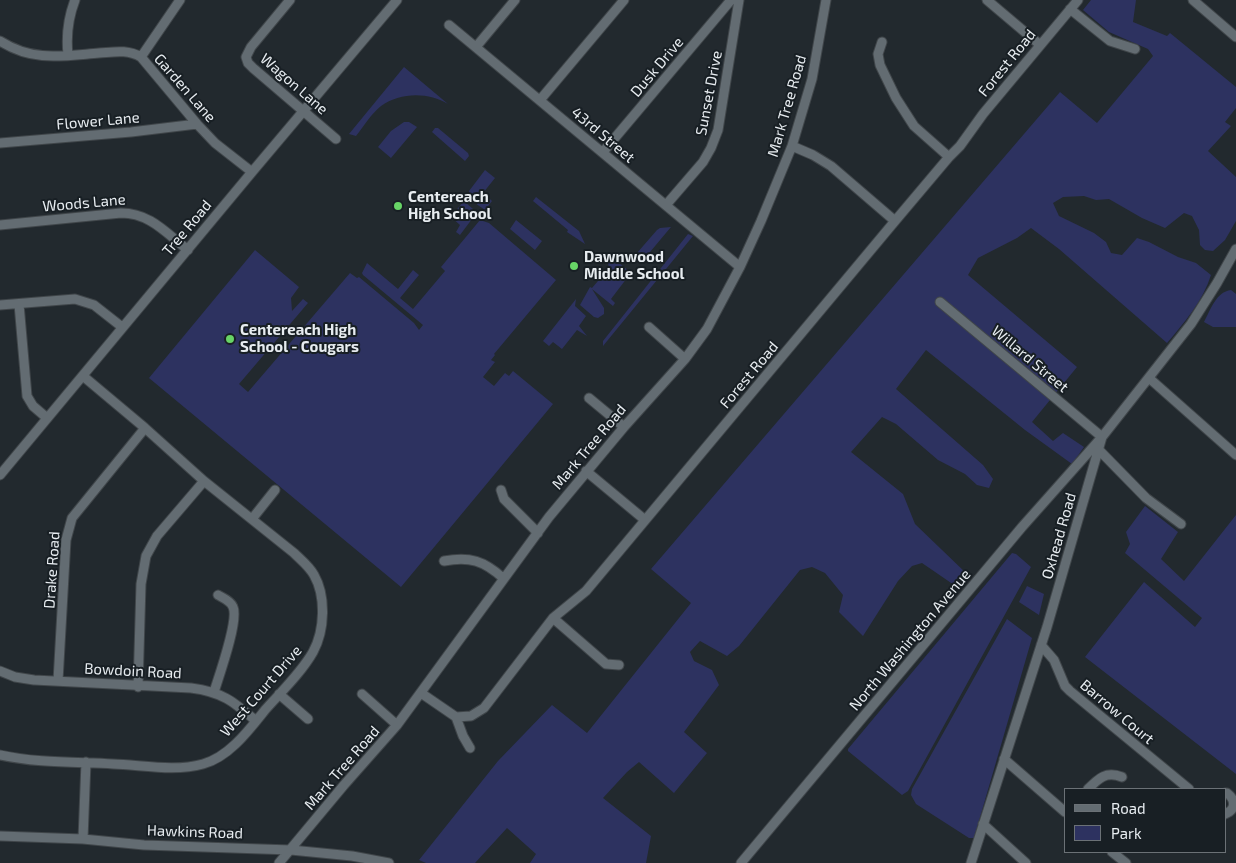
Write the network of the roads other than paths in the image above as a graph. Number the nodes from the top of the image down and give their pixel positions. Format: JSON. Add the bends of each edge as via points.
{"nodes":[{"id":1,"x":75,"y":0,"type":"edge"},
{"id":2,"x":180,"y":0,"type":"edge"},
{"id":3,"x":290,"y":0,"type":"edge"},
{"id":4,"x":397,"y":0,"type":"edge"},
{"id":5,"x":515,"y":0,"type":"edge"},
{"id":6,"x":624,"y":0,"type":"edge"},
{"id":7,"x":732,"y":0,"type":"edge"},
{"id":8,"x":739,"y":0,"type":"edge"},
{"id":9,"x":826,"y":0,"type":"edge"},
{"id":10,"x":987,"y":0,"type":"edge"},
{"id":11,"x":1078,"y":0,"type":"edge"},
{"id":12,"x":1193,"y":0,"type":"edge"},
{"id":13,"x":1070,"y":9,"type":"junction"},
{"id":14,"x":448,"y":25,"type":"dead end"},
{"id":15,"x":1236,"y":37,"type":"edge"},
{"id":16,"x":0,"y":41,"type":"edge"},
{"id":17,"x":882,"y":42,"type":"dead end"},
{"id":18,"x":1040,"y":44,"type":"junction"},
{"id":19,"x":476,"y":47,"type":"junction"},
{"id":20,"x":1135,"y":49,"type":"dead end"},
{"id":21,"x":68,"y":55,"type":"junction"},
{"id":22,"x":140,"y":57,"type":"junction"},
{"id":23,"x":540,"y":100,"type":"junction"},
{"id":24,"x":304,"y":111,"type":"junction"},
{"id":25,"x":197,"y":124,"type":"junction"},
{"id":26,"x":336,"y":139,"type":"dead end"},
{"id":27,"x":0,"y":143,"type":"edge"},
{"id":28,"x":792,"y":146,"type":"junction"},
{"id":29,"x":603,"y":152,"type":"junction"},
{"id":30,"x":949,"y":157,"type":"junction"},
{"id":31,"x":252,"y":172,"type":"junction"},
{"id":32,"x":666,"y":205,"type":"junction"},
{"id":33,"x":895,"y":221,"type":"junction"},
{"id":34,"x":0,"y":224,"type":"edge"},
{"id":35,"x":1236,"y":249,"type":"edge"},
{"id":36,"x":188,"y":250,"type":"junction"},
{"id":37,"x":740,"y":268,"type":"junction"},
{"id":38,"x":940,"y":302,"type":"dead end"},
{"id":39,"x":19,"y":304,"type":"junction"},
{"id":40,"x":0,"y":305,"type":"edge"},
{"id":41,"x":122,"y":327,"type":"junction"},
{"id":42,"x":649,"y":327,"type":"dead end"},
{"id":43,"x":685,"y":358,"type":"junction"},
{"id":44,"x":83,"y":376,"type":"junction"},
{"id":45,"x":1149,"y":378,"type":"junction"},
{"id":46,"x":589,"y":398,"type":"dead end"},
{"id":47,"x":47,"y":418,"type":"junction"},
{"id":48,"x":624,"y":427,"type":"junction"},
{"id":49,"x":145,"y":428,"type":"junction"},
{"id":50,"x":1102,"y":437,"type":"junction"},
{"id":51,"x":1098,"y":450,"type":"junction"},
{"id":52,"x":1236,"y":455,"type":"edge"},
{"id":53,"x":586,"y":471,"type":"junction"},
{"id":54,"x":0,"y":475,"type":"edge"},
{"id":55,"x":204,"y":481,"type":"junction"},
{"id":56,"x":274,"y":490,"type":"dead end"},
{"id":57,"x":502,"y":495,"type":"dead end"},
{"id":58,"x":252,"y":519,"type":"junction"},
{"id":59,"x":645,"y":520,"type":"junction"},
{"id":60,"x":1181,"y":524,"type":"dead end"},
{"id":61,"x":538,"y":533,"type":"junction"},
{"id":62,"x":444,"y":561,"type":"dead end"},
{"id":63,"x":504,"y":578,"type":"junction"},
{"id":64,"x":218,"y":595,"type":"dead end"},
{"id":65,"x":553,"y":618,"type":"junction"},
{"id":66,"x":1041,"y":645,"type":"junction"},
{"id":67,"x":619,"y":665,"type":"dead end"},
{"id":68,"x":0,"y":671,"type":"edge"},
{"id":69,"x":58,"y":681,"type":"junction"},
{"id":70,"x":138,"y":686,"type":"junction"},
{"id":71,"x":214,"y":692,"type":"junction"},
{"id":72,"x":279,"y":694,"type":"junction"},
{"id":73,"x":362,"y":694,"type":"dead end"},
{"id":74,"x":421,"y":694,"type":"junction"},
{"id":75,"x":456,"y":717,"type":"junction"},
{"id":76,"x":308,"y":719,"type":"dead end"},
{"id":77,"x":256,"y":721,"type":"junction"},
{"id":78,"x":397,"y":725,"type":"junction"},
{"id":79,"x":470,"y":748,"type":"dead end"},
{"id":80,"x":0,"y":755,"type":"edge"},
{"id":81,"x":1004,"y":759,"type":"junction"},
{"id":82,"x":86,"y":762,"type":"junction"},
{"id":83,"x":1122,"y":777,"type":"dead end"},
{"id":84,"x":1089,"y":788,"type":"edge"},
{"id":85,"x":1188,"y":788,"type":"edge"},
{"id":86,"x":1226,"y":793,"type":"edge"},
{"id":87,"x":1064,"y":811,"type":"edge"},
{"id":88,"x":1226,"y":813,"type":"edge"},
{"id":89,"x":983,"y":824,"type":"junction"},
{"id":90,"x":0,"y":836,"type":"edge"},
{"id":91,"x":83,"y":839,"type":"junction"},
{"id":92,"x":291,"y":850,"type":"junction"},
{"id":93,"x":1113,"y":853,"type":"edge"},
{"id":94,"x":279,"y":863,"type":"edge"},
{"id":95,"x":389,"y":863,"type":"edge"},
{"id":96,"x":740,"y":863,"type":"edge"},
{"id":97,"x":971,"y":863,"type":"edge"},
{"id":98,"x":1026,"y":863,"type":"edge"},
{"id":99,"x":1126,"y":863,"type":"edge"}],
"edges":[{"from":1,"to":21,"type":"street","via":[[68,26]]},
{"from":2,"to":22,"type":"street"},
{"from":3,"to":24,"type":"street","name":"Wagon Lane","via":[[251,46],[246,57],[248,64]]},
{"from":4,"to":24,"type":"street","name":"Tree Road"},
{"from":5,"to":19,"type":"street"},
{"from":6,"to":23,"type":"street"},
{"from":7,"to":29,"type":"street","name":"Dusk Drive"},
{"from":8,"to":32,"type":"street","name":"Sunset Drive","via":[[718,130],[712,148]]},
{"from":9,"to":28,"type":"street","name":"Mark Tree Road","via":[[812,79]]},
{"from":10,"to":18,"type":"street"},
{"from":11,"to":13,"type":"street","name":"Forest Road"},
{"from":12,"to":15,"type":"street"},
{"from":13,"to":18,"type":"street","name":"Forest Road"},
{"from":13,"to":20,"type":"street","via":[[1110,41]]},
{"from":14,"to":19,"type":"street","name":"43rd Street"},
{"from":16,"to":21,"type":"street","name":"Garden Lane","via":[[28,54],[43,57]]},
{"from":17,"to":30,"type":"street","via":[[878,54],[880,65],[896,98],[914,126]]},
{"from":18,"to":30,"type":"street","name":"Forest Road"},
{"from":19,"to":23,"type":"street","name":"43rd Street"},
{"from":21,"to":22,"type":"street","name":"Garden Lane","via":[[121,51]]},
{"from":22,"to":25,"type":"street","name":"Garden Lane"},
{"from":23,"to":29,"type":"street","name":"43rd Street"},
{"from":24,"to":26,"type":"street","name":"Wagon Lane"},
{"from":24,"to":31,"type":"street","name":"Tree Road"},
{"from":25,"to":27,"type":"street","name":"Flower Lane"},
{"from":25,"to":31,"type":"street","name":"Garden Lane"},
{"from":28,"to":33,"type":"street","via":[[831,166]]},
{"from":28,"to":37,"type":"street","name":"Mark Tree Road"},
{"from":29,"to":32,"type":"street","name":"43rd Street"},
{"from":30,"to":33,"type":"street","name":"Forest Road"},
{"from":31,"to":36,"type":"street","name":"Tree Road"},
{"from":32,"to":37,"type":"street","name":"43rd Street"},
{"from":33,"to":59,"type":"street","name":"Forest Road"},
{"from":34,"to":36,"type":"street","name":"Woods Lane","via":[[135,213]]},
{"from":35,"to":45,"type":"street","name":"Oxhead Road","via":[[1204,306]]},
{"from":36,"to":41,"type":"street","name":"Tree Road"},
{"from":37,"to":43,"type":"street","name":"Mark Tree Road","via":[[707,329]]},
{"from":38,"to":50,"type":"street","name":"Willard Street"},
{"from":39,"to":40,"type":"street"},
{"from":39,"to":41,"type":"street","via":[[86,301]]},
{"from":39,"to":47,"type":"street","via":[[27,396]]},
{"from":41,"to":44,"type":"street","name":"Tree Road"},
{"from":42,"to":43,"type":"street"},
{"from":43,"to":48,"type":"street","name":"Mark Tree Road"},
{"from":44,"to":47,"type":"street","name":"Tree Road"},
{"from":44,"to":49,"type":"street","name":"West Court Drive"},
{"from":45,"to":50,"type":"street","name":"Oxhead Road"},
{"from":45,"to":52,"type":"street"},
{"from":46,"to":48,"type":"street"},
{"from":47,"to":54,"type":"street","name":"Tree Road"},
{"from":48,"to":53,"type":"street","name":"Mark Tree Road"},
{"from":49,"to":55,"type":"street","name":"West Court Drive"},
{"from":49,"to":69,"type":"street","name":"Drake Road","via":[[83,503],[69,525]]},
{"from":50,"to":51,"type":"street","name":"Oxhead Road"},
{"from":50,"to":96,"type":"street","name":"North Washington Avenue","via":[[1022,527]]},
{"from":51,"to":60,"type":"street","via":[[1146,498]]},
{"from":51,"to":66,"type":"street","name":"Oxhead Road"},
{"from":53,"to":59,"type":"street"},
{"from":53,"to":61,"type":"street","name":"Mark Tree Road"},
{"from":55,"to":58,"type":"street","name":"West Court Drive"},
{"from":55,"to":70,"type":"street","via":[[157,536],[146,556]]},
{"from":56,"to":58,"type":"street"},
{"from":57,"to":61,"type":"street"},
{"from":58,"to":72,"type":"street","name":"West Court Drive","via":[[308,567],[321,596],[322,623],[316,646]]},
{"from":59,"to":65,"type":"street","name":"Forest Road","via":[[586,591]]},
{"from":61,"to":63,"type":"street","name":"Mark Tree Road"},
{"from":62,"to":63,"type":"street","via":[[476,561]]},
{"from":63,"to":74,"type":"street","name":"Mark Tree Road"},
{"from":64,"to":71,"type":"street","via":[[230,602],[234,610],[232,633]]},
{"from":65,"to":67,"type":"street","via":[[606,664]]},
{"from":65,"to":75,"type":"street","name":"Forest Road","via":[[484,708],[471,716]]},
{"from":66,"to":81,"type":"street","name":"Oxhead Road"},
{"from":66,"to":85,"type":"street","name":"Barrow Court","via":[[1054,660],[1070,691]]},
{"from":68,"to":69,"type":"street","name":"Bowdoin Road","via":[[15,677]]},
{"from":69,"to":70,"type":"street","name":"Bowdoin Road"},
{"from":70,"to":71,"type":"street","name":"Bowdoin Road"},
{"from":71,"to":77,"type":"street","name":"Bowdoin Road"},
{"from":72,"to":76,"type":"street"},
{"from":72,"to":77,"type":"street","name":"West Court Drive"},
{"from":73,"to":78,"type":"street"},
{"from":74,"to":75,"type":"street"},
{"from":74,"to":78,"type":"street","name":"Mark Tree Road"},
{"from":75,"to":79,"type":"street"},
{"from":77,"to":82,"type":"street","name":"West Court Drive","via":[[226,752],[206,764],[181,768]]},
{"from":78,"to":92,"type":"street","name":"Mark Tree Road"},
{"from":80,"to":82,"type":"street","name":"West Court Drive"},
{"from":81,"to":87,"type":"street"},
{"from":81,"to":89,"type":"street","name":"Oxhead Road"},
{"from":82,"to":91,"type":"street"},
{"from":83,"to":84,"type":"street","via":[[1106,774]]},
{"from":86,"to":88,"type":"street","via":[[1236,802]]},
{"from":89,"to":97,"type":"street","name":"Oxhead Road"},
{"from":89,"to":98,"type":"street"},
{"from":90,"to":91,"type":"street","name":"Hawkins Road"},
{"from":91,"to":92,"type":"street","name":"Hawkins Road"},
{"from":92,"to":94,"type":"street","name":"Mark Tree Road"},
{"from":92,"to":95,"type":"street","name":"Hawkins Road"},
{"from":93,"to":99,"type":"street"}]}
